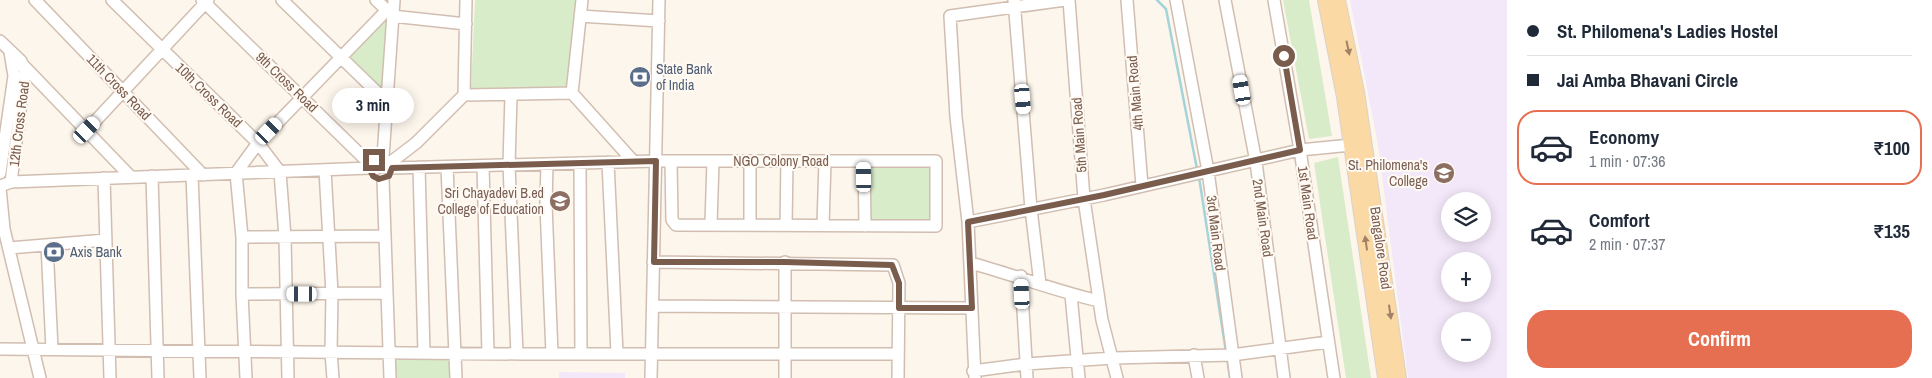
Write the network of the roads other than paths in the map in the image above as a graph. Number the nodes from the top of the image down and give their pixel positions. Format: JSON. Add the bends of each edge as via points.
{"nodes":[{"id":1,"x":35,"y":0,"type":"edge"},
{"id":2,"x":112,"y":0,"type":"edge"},
{"id":3,"x":282,"y":0,"type":"edge"},
{"id":4,"x":376,"y":0,"type":"edge"},
{"id":5,"x":394,"y":0,"type":"edge"},
{"id":6,"x":466,"y":0,"type":"edge"},
{"id":7,"x":582,"y":0,"type":"edge"},
{"id":8,"x":659,"y":0,"type":"edge"},
{"id":9,"x":1067,"y":0,"type":"edge"},
{"id":10,"x":1126,"y":0,"type":"edge"},
{"id":11,"x":1176,"y":0,"type":"edge"},
{"id":12,"x":1226,"y":0,"type":"edge"},
{"id":13,"x":1274,"y":0,"type":"edge"},
{"id":14,"x":1325,"y":0,"type":"edge"},
{"id":15,"x":1338,"y":0,"type":"edge"},
{"id":16,"x":205,"y":1,"type":"edge"},
{"id":17,"x":1015,"y":4,"type":"edge"},
{"id":18,"x":389,"y":13,"type":"junction"},
{"id":19,"x":580,"y":16,"type":"junction"},
{"id":20,"x":659,"y":21,"type":"junction"},
{"id":21,"x":466,"y":24,"type":"junction"},
{"id":22,"x":0,"y":41,"type":"edge"},
{"id":23,"x":162,"y":49,"type":"junction"},
{"id":24,"x":10,"y":51,"type":"junction"},
{"id":25,"x":342,"y":59,"type":"junction"},
{"id":26,"x":24,"y":66,"type":"junction"},
{"id":27,"x":125,"y":92,"type":"junction"},
{"id":28,"x":464,"y":94,"type":"junction"},
{"id":29,"x":572,"y":94,"type":"junction"},
{"id":30,"x":511,"y":95,"type":"junction"},
{"id":31,"x":303,"y":97,"type":"junction"},
{"id":32,"x":388,"y":103,"type":"junction"},
{"id":33,"x":87,"y":130,"type":"junction"},
{"id":34,"x":258,"y":143,"type":"junction"},
{"id":35,"x":1351,"y":145,"type":"junction"},
{"id":36,"x":1300,"y":150,"type":"junction"},
{"id":37,"x":633,"y":161,"type":"junction"},
{"id":38,"x":656,"y":161,"type":"junction"},
{"id":39,"x":671,"y":161,"type":"junction"},
{"id":40,"x":712,"y":161,"type":"junction"},
{"id":41,"x":750,"y":161,"type":"junction"},
{"id":42,"x":787,"y":161,"type":"junction"},
{"id":43,"x":825,"y":161,"type":"junction"},
{"id":44,"x":864,"y":161,"type":"junction"},
{"id":45,"x":389,"y":162,"type":"junction"},
{"id":46,"x":608,"y":162,"type":"junction"},
{"id":47,"x":1256,"y":162,"type":"junction"},
{"id":48,"x":580,"y":163,"type":"junction"},
{"id":49,"x":547,"y":164,"type":"junction"},
{"id":50,"x":509,"y":165,"type":"junction"},
{"id":51,"x":370,"y":166,"type":"junction"},
{"id":52,"x":483,"y":166,"type":"junction"},
{"id":53,"x":447,"y":167,"type":"junction"},
{"id":54,"x":419,"y":168,"type":"junction"},
{"id":55,"x":325,"y":170,"type":"junction"},
{"id":56,"x":1208,"y":171,"type":"junction"},
{"id":57,"x":280,"y":172,"type":"junction"},
{"id":58,"x":0,"y":173,"type":"edge"},
{"id":59,"x":236,"y":173,"type":"junction"},
{"id":60,"x":197,"y":175,"type":"junction"},
{"id":61,"x":152,"y":176,"type":"junction"},
{"id":62,"x":0,"y":177,"type":"edge"},
{"id":63,"x":131,"y":177,"type":"junction"},
{"id":64,"x":104,"y":178,"type":"junction"},
{"id":65,"x":383,"y":179,"type":"junction"},
{"id":66,"x":11,"y":182,"type":"junction"},
{"id":67,"x":1142,"y":186,"type":"junction"},
{"id":68,"x":0,"y":187,"type":"edge"},
{"id":69,"x":1084,"y":199,"type":"junction"},
{"id":70,"x":1032,"y":210,"type":"junction"},
{"id":71,"x":968,"y":222,"type":"junction"},
{"id":72,"x":711,"y":224,"type":"junction"},
{"id":73,"x":750,"y":225,"type":"junction"},
{"id":74,"x":786,"y":225,"type":"junction"},
{"id":75,"x":823,"y":225,"type":"junction"},
{"id":76,"x":865,"y":226,"type":"junction"},
{"id":77,"x":2,"y":229,"type":"edge"},
{"id":78,"x":328,"y":235,"type":"junction"},
{"id":79,"x":385,"y":236,"type":"junction"},
{"id":80,"x":242,"y":237,"type":"junction"},
{"id":81,"x":285,"y":237,"type":"junction"},
{"id":82,"x":106,"y":240,"type":"junction"},
{"id":83,"x":48,"y":245,"type":"junction"},
{"id":84,"x":9,"y":248,"type":"junction"},
{"id":85,"x":654,"y":262,"type":"junction"},
{"id":86,"x":785,"y":262,"type":"junction"},
{"id":87,"x":971,"y":263,"type":"junction"},
{"id":88,"x":1021,"y":276,"type":"junction"},
{"id":89,"x":1040,"y":284,"type":"junction"},
{"id":90,"x":332,"y":293,"type":"junction"},
{"id":91,"x":387,"y":293,"type":"junction"},
{"id":92,"x":242,"y":294,"type":"junction"},
{"id":93,"x":287,"y":294,"type":"junction"},
{"id":94,"x":1071,"y":294,"type":"junction"},
{"id":95,"x":1099,"y":301,"type":"junction"},
{"id":96,"x":653,"y":306,"type":"junction"},
{"id":97,"x":785,"y":307,"type":"junction"},
{"id":98,"x":899,"y":308,"type":"junction"},
{"id":99,"x":972,"y":308,"type":"junction"},
{"id":100,"x":1328,"y":342,"type":"junction"},
{"id":101,"x":0,"y":349,"type":"edge"},
{"id":102,"x":33,"y":349,"type":"junction"},
{"id":103,"x":52,"y":349,"type":"junction"},
{"id":104,"x":1280,"y":349,"type":"junction"},
{"id":105,"x":109,"y":350,"type":"junction"},
{"id":106,"x":158,"y":350,"type":"junction"},
{"id":107,"x":199,"y":350,"type":"junction"},
{"id":108,"x":245,"y":351,"type":"junction"},
{"id":109,"x":287,"y":352,"type":"junction"},
{"id":110,"x":331,"y":352,"type":"junction"},
{"id":111,"x":389,"y":353,"type":"junction"},
{"id":112,"x":424,"y":353,"type":"junction"},
{"id":113,"x":455,"y":353,"type":"junction"},
{"id":114,"x":488,"y":353,"type":"junction"},
{"id":115,"x":617,"y":353,"type":"junction"},
{"id":116,"x":652,"y":353,"type":"junction"},
{"id":117,"x":518,"y":354,"type":"junction"},
{"id":118,"x":552,"y":354,"type":"junction"},
{"id":119,"x":581,"y":354,"type":"junction"},
{"id":120,"x":785,"y":354,"type":"junction"},
{"id":121,"x":898,"y":354,"type":"junction"},
{"id":122,"x":1232,"y":354,"type":"junction"},
{"id":123,"x":1194,"y":355,"type":"junction"},
{"id":124,"x":1113,"y":358,"type":"junction"},
{"id":125,"x":1077,"y":362,"type":"junction"},
{"id":126,"x":1026,"y":364,"type":"junction"},
{"id":127,"x":974,"y":374,"type":"edge"},
{"id":128,"x":40,"y":378,"type":"edge"},
{"id":129,"x":110,"y":378,"type":"edge"},
{"id":130,"x":158,"y":378,"type":"edge"},
{"id":131,"x":200,"y":378,"type":"edge"},
{"id":132,"x":246,"y":378,"type":"edge"},
{"id":133,"x":288,"y":378,"type":"edge"},
{"id":134,"x":333,"y":378,"type":"edge"},
{"id":135,"x":390,"y":378,"type":"edge"},
{"id":136,"x":456,"y":378,"type":"edge"},
{"id":137,"x":651,"y":378,"type":"edge"},
{"id":138,"x":785,"y":378,"type":"edge"},
{"id":139,"x":898,"y":378,"type":"edge"},
{"id":140,"x":1027,"y":378,"type":"edge"},
{"id":141,"x":1079,"y":378,"type":"edge"},
{"id":142,"x":1118,"y":378,"type":"edge"},
{"id":143,"x":1198,"y":378,"type":"edge"},
{"id":144,"x":1236,"y":378,"type":"edge"},
{"id":145,"x":1284,"y":378,"type":"edge"},
{"id":146,"x":1334,"y":378,"type":"edge"},
{"id":147,"x":1385,"y":378,"type":"edge"},
{"id":148,"x":1399,"y":378,"type":"edge"}],
"edges":[{"from":1,"to":27,"type":"street","name":"11th Cross Road"},
{"from":2,"to":23,"type":"street","name":"10th Cross Road"},
{"from":3,"to":25,"type":"street"},
{"from":4,"to":18,"type":"street"},
{"from":5,"to":18,"type":"street"},
{"from":6,"to":21,"type":"street"},
{"from":7,"to":19,"type":"street"},
{"from":8,"to":20,"type":"street"},
{"from":9,"to":17,"type":"street"},
{"from":9,"to":69,"type":"street","name":"5th Main Road"},
{"from":10,"to":67,"type":"street","name":"4th Main Road"},
{"from":11,"to":56,"type":"street","name":"3rd Main Road"},
{"from":12,"to":47,"type":"street","name":"2nd Main Road"},
{"from":13,"to":36,"type":"street","name":"1st Main Road"},
{"from":14,"to":35,"type":"main road","name":"Bangalore Road"},
{"from":15,"to":148,"type":"main road","name":"Bangalore Road","one_way":true,"via":[[1366,148]]},
{"from":16,"to":23,"type":"street"},
{"from":16,"to":31,"type":"street","name":"9th Cross Road"},
{"from":17,"to":70,"type":"street"},
{"from":17,"to":71,"type":"street","via":[[950,16],[956,117]]},
{"from":18,"to":21,"type":"street"},
{"from":18,"to":25,"type":"street"},
{"from":18,"to":32,"type":"street"},
{"from":19,"to":20,"type":"street"},
{"from":19,"to":29,"type":"street"},
{"from":20,"to":38,"type":"street"},
{"from":21,"to":28,"type":"street"},
{"from":22,"to":24,"type":"street","name":"12th Cross Road"},
{"from":23,"to":27,"type":"street"},
{"from":23,"to":34,"type":"street","name":"10th Cross Road"},
{"from":24,"to":26,"type":"street","name":"12th Cross Road"},
{"from":24,"to":58,"type":"street","via":[[14,76]]},
{"from":25,"to":31,"type":"street"},
{"from":25,"to":32,"type":"street"},
{"from":26,"to":33,"type":"street","name":"12th Cross Road"},
{"from":26,"to":66,"type":"street","name":"12th Cross Road"},
{"from":27,"to":33,"type":"street"},
{"from":27,"to":60,"type":"street","name":"11th Cross Road"},
{"from":28,"to":30,"type":"street"},
{"from":28,"to":45,"type":"street","via":[[416,143]]},
{"from":29,"to":30,"type":"street"},
{"from":29,"to":37,"type":"street"},
{"from":30,"to":50,"type":"street"},
{"from":31,"to":34,"type":"street"},
{"from":31,"to":51,"type":"street","name":"9th Cross Road"},
{"from":32,"to":45,"type":"street"},
{"from":33,"to":63,"type":"street","name":"12th Cross Road"},
{"from":34,"to":57,"type":"street","name":"10th Cross Road"},
{"from":34,"to":59,"type":"street"},
{"from":35,"to":36,"type":"street"},
{"from":147,"to":35,"type":"main road","name":"Bangalore Road","one_way":true},
{"from":36,"to":47,"type":"street"},
{"from":36,"to":100,"type":"street","name":"1st Main Road"},
{"from":37,"to":38,"type":"street","name":"NGO Colony Road"},
{"from":37,"to":46,"type":"street","name":"NGO Colony Road"},
{"from":38,"to":39,"type":"street","name":"NGO Colony Road"},
{"from":38,"to":85,"type":"street"},
{"from":39,"to":40,"type":"street","name":"NGO Colony Road"},
{"from":39,"to":72,"type":"street","via":[[672,222],[676,225]]},
{"from":40,"to":41,"type":"street","name":"NGO Colony Road"},
{"from":40,"to":72,"type":"street"},
{"from":41,"to":42,"type":"street","name":"NGO Colony Road"},
{"from":41,"to":73,"type":"street"},
{"from":42,"to":43,"type":"street","name":"NGO Colony Road"},
{"from":42,"to":74,"type":"street"},
{"from":43,"to":44,"type":"street","name":"NGO Colony Road"},
{"from":43,"to":75,"type":"street"},
{"from":44,"to":76,"type":"street"},
{"from":44,"to":76,"type":"street","name":"NGO Colony Road","via":[[936,161],[936,226]]},
{"from":45,"to":51,"type":"street","via":[[377,157]]},
{"from":45,"to":54,"type":"street","name":"NGO Colony Road"},
{"from":45,"to":65,"type":"street","via":[[389,176]]},
{"from":46,"to":48,"type":"street","name":"NGO Colony Road"},
{"from":46,"to":115,"type":"street"},
{"from":47,"to":56,"type":"street"},
{"from":47,"to":104,"type":"street","name":"2nd Main Road"},
{"from":48,"to":49,"type":"street","name":"NGO Colony Road"},
{"from":48,"to":119,"type":"street"},
{"from":49,"to":50,"type":"street","name":"NGO Colony Road"},
{"from":49,"to":118,"type":"street"},
{"from":50,"to":52,"type":"street","name":"NGO Colony Road"},
{"from":50,"to":117,"type":"street"},
{"from":51,"to":55,"type":"street"},
{"from":51,"to":65,"type":"street","via":[[373,176]]},
{"from":52,"to":53,"type":"street","name":"NGO Colony Road"},
{"from":52,"to":114,"type":"street"},
{"from":53,"to":54,"type":"street","name":"NGO Colony Road"},
{"from":53,"to":113,"type":"street"},
{"from":54,"to":112,"type":"street"},
{"from":55,"to":57,"type":"street"},
{"from":55,"to":78,"type":"street"},
{"from":56,"to":67,"type":"street"},
{"from":56,"to":122,"type":"street","name":"3rd Main Road"},
{"from":57,"to":59,"type":"street"},
{"from":57,"to":81,"type":"street"},
{"from":59,"to":60,"type":"street"},
{"from":59,"to":80,"type":"street"},
{"from":60,"to":61,"type":"street"},
{"from":60,"to":107,"type":"street"},
{"from":61,"to":63,"type":"street"},
{"from":61,"to":106,"type":"street"},
{"from":62,"to":66,"type":"street"},
{"from":63,"to":64,"type":"street"},
{"from":64,"to":66,"type":"street"},
{"from":64,"to":82,"type":"street"},
{"from":65,"to":79,"type":"street"},
{"from":66,"to":68,"type":"street"},
{"from":67,"to":69,"type":"street"},
{"from":68,"to":77,"type":"street"},
{"from":69,"to":70,"type":"street"},
{"from":69,"to":95,"type":"street","name":"5th Main Road"},
{"from":70,"to":71,"type":"street"},
{"from":70,"to":89,"type":"street"},
{"from":71,"to":87,"type":"street"},
{"from":72,"to":73,"type":"street"},
{"from":73,"to":74,"type":"street"},
{"from":74,"to":75,"type":"street"},
{"from":75,"to":76,"type":"street"},
{"from":77,"to":84,"type":"street"},
{"from":78,"to":79,"type":"street"},
{"from":78,"to":81,"type":"street"},
{"from":78,"to":90,"type":"street"},
{"from":79,"to":91,"type":"street"},
{"from":80,"to":81,"type":"street"},
{"from":80,"to":92,"type":"street"},
{"from":81,"to":93,"type":"street"},
{"from":82,"to":83,"type":"street"},
{"from":82,"to":105,"type":"street"},
{"from":83,"to":84,"type":"street"},
{"from":83,"to":103,"type":"street"},
{"from":84,"to":102,"type":"street"},
{"from":85,"to":86,"type":"street"},
{"from":85,"to":96,"type":"street"},
{"from":86,"to":97,"type":"street"},
{"from":86,"to":98,"type":"street","via":[[892,265],[899,283]]},
{"from":87,"to":88,"type":"street"},
{"from":87,"to":99,"type":"street"},
{"from":88,"to":89,"type":"street"},
{"from":88,"to":126,"type":"street"},
{"from":89,"to":94,"type":"street"},
{"from":90,"to":91,"type":"street"},
{"from":90,"to":93,"type":"street"},
{"from":90,"to":110,"type":"street"},
{"from":91,"to":111,"type":"street"},
{"from":92,"to":93,"type":"street"},
{"from":92,"to":108,"type":"street"},
{"from":93,"to":109,"type":"street"},
{"from":94,"to":95,"type":"street"},
{"from":94,"to":125,"type":"street"},
{"from":95,"to":124,"type":"street","name":"5th Main Road"},
{"from":96,"to":97,"type":"street"},
{"from":96,"to":116,"type":"street"},
{"from":97,"to":98,"type":"street"},
{"from":97,"to":120,"type":"street"},
{"from":98,"to":99,"type":"street"},
{"from":98,"to":121,"type":"street"},
{"from":99,"to":127,"type":"street"},
{"from":100,"to":104,"type":"street"},
{"from":100,"to":146,"type":"street","name":"1st Main Road"},
{"from":101,"to":102,"type":"street"},
{"from":102,"to":103,"type":"street"},
{"from":102,"to":128,"type":"street"},
{"from":103,"to":105,"type":"street"},
{"from":104,"to":122,"type":"street"},
{"from":104,"to":145,"type":"street","name":"2nd Main Road"},
{"from":105,"to":106,"type":"street"},
{"from":105,"to":129,"type":"street"},
{"from":106,"to":107,"type":"street"},
{"from":106,"to":130,"type":"street"},
{"from":107,"to":108,"type":"street"},
{"from":107,"to":131,"type":"street"},
{"from":108,"to":109,"type":"street"},
{"from":108,"to":132,"type":"street"},
{"from":109,"to":110,"type":"street"},
{"from":109,"to":133,"type":"street"},
{"from":110,"to":111,"type":"street"},
{"from":110,"to":134,"type":"street"},
{"from":111,"to":112,"type":"street"},
{"from":111,"to":135,"type":"street"},
{"from":112,"to":113,"type":"street"},
{"from":113,"to":114,"type":"street"},
{"from":113,"to":136,"type":"street"},
{"from":114,"to":117,"type":"street"},
{"from":115,"to":116,"type":"street"},
{"from":115,"to":119,"type":"street"},
{"from":116,"to":120,"type":"street"},
{"from":116,"to":137,"type":"street"},
{"from":117,"to":118,"type":"street"},
{"from":118,"to":119,"type":"street"},
{"from":120,"to":121,"type":"street"},
{"from":120,"to":138,"type":"street"},
{"from":121,"to":139,"type":"street"},
{"from":122,"to":123,"type":"street"},
{"from":122,"to":144,"type":"street","name":"3rd Main Road"},
{"from":123,"to":124,"type":"street"},
{"from":123,"to":143,"type":"street"},
{"from":124,"to":125,"type":"street"},
{"from":124,"to":142,"type":"street","name":"5th Main Road"},
{"from":125,"to":126,"type":"street"},
{"from":125,"to":141,"type":"street"},
{"from":126,"to":127,"type":"street"},
{"from":126,"to":140,"type":"street"}]}
